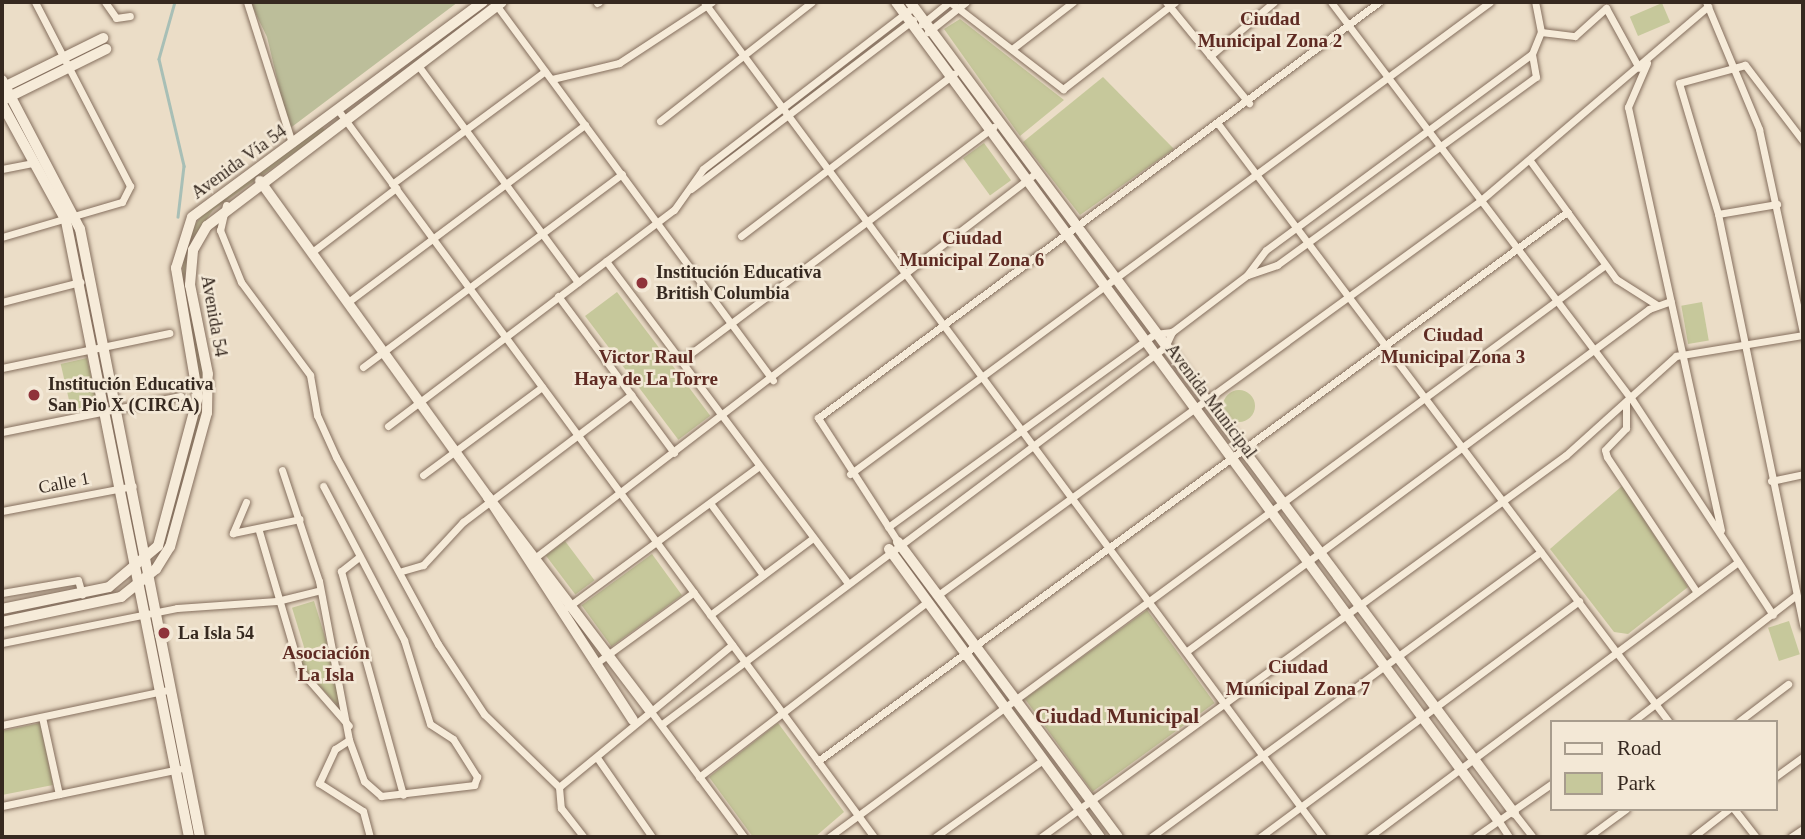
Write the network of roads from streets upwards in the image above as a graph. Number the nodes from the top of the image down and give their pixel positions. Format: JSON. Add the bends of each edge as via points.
{"nodes":[{"id":1,"x":35,"y":2,"type":"edge"},
{"id":2,"x":105,"y":2,"type":"edge"},
{"id":3,"x":247,"y":2,"type":"edge"},
{"id":4,"x":483,"y":2,"type":"edge"},
{"id":5,"x":812,"y":2,"type":"edge"},
{"id":6,"x":896,"y":2,"type":"edge"},
{"id":7,"x":949,"y":2,"type":"edge"},
{"id":8,"x":966,"y":2,"type":"edge"},
{"id":9,"x":1073,"y":2,"type":"edge"},
{"id":10,"x":1274,"y":2,"type":"edge"},
{"id":11,"x":1331,"y":2,"type":"edge"},
{"id":12,"x":1379,"y":2,"type":"edge"},
{"id":13,"x":1490,"y":2,"type":"edge"},
{"id":14,"x":1535,"y":2,"type":"edge"},
{"id":15,"x":707,"y":3,"type":"edge"},
{"id":16,"x":1170,"y":3,"type":"edge"},
{"id":17,"x":499,"y":4,"type":"edge"},
{"id":18,"x":1707,"y":4,"type":"edge"},
{"id":19,"x":958,"y":8,"type":"junction"},
{"id":20,"x":130,"y":16,"type":"dead end"},
{"id":21,"x":917,"y":20,"type":"edge"},
{"id":22,"x":1349,"y":24,"type":"junction"},
{"id":23,"x":1541,"y":32,"type":"junction"},
{"id":24,"x":103,"y":37,"type":"joint"},
{"id":25,"x":106,"y":49,"type":"joint"},
{"id":26,"x":1012,"y":49,"type":"junction"},
{"id":27,"x":1532,"y":54,"type":"junction"},
{"id":28,"x":744,"y":56,"type":"junction"},
{"id":29,"x":1210,"y":56,"type":"junction"},
{"id":30,"x":64,"y":57,"type":"junction"},
{"id":31,"x":1649,"y":59,"type":"junction"},
{"id":32,"x":71,"y":67,"type":"junction"},
{"id":33,"x":420,"y":68,"type":"junction"},
{"id":34,"x":1639,"y":68,"type":"junction"},
{"id":35,"x":1736,"y":68,"type":"junction"},
{"id":36,"x":545,"y":71,"type":"junction"},
{"id":37,"x":956,"y":73,"type":"junction"},
{"id":38,"x":1387,"y":76,"type":"junction"},
{"id":39,"x":552,"y":79,"type":"junction"},
{"id":40,"x":3,"y":85,"type":"edge"},
{"id":41,"x":5,"y":100,"type":"edge"},
{"id":42,"x":1249,"y":103,"type":"junction"},
{"id":43,"x":782,"y":108,"type":"junction"},
{"id":44,"x":338,"y":110,"type":"junction"},
{"id":45,"x":789,"y":118,"type":"junction"},
{"id":46,"x":346,"y":121,"type":"junction"},
{"id":47,"x":660,"y":121,"type":"dead end"},
{"id":48,"x":999,"y":122,"type":"junction"},
{"id":49,"x":585,"y":125,"type":"junction"},
{"id":50,"x":1219,"y":125,"type":"junction"},
{"id":51,"x":990,"y":129,"type":"junction"},
{"id":52,"x":1427,"y":130,"type":"junction"},
{"id":53,"x":466,"y":131,"type":"junction"},
{"id":54,"x":1803,"y":141,"type":"edge"},
{"id":55,"x":292,"y":143,"type":"junction"},
{"id":56,"x":1439,"y":145,"type":"junction"},
{"id":57,"x":1531,"y":162,"type":"junction"},
{"id":58,"x":33,"y":163,"type":"junction"},
{"id":59,"x":2,"y":169,"type":"edge"},
{"id":60,"x":830,"y":171,"type":"junction"},
{"id":61,"x":1036,"y":173,"type":"junction"},
{"id":62,"x":621,"y":174,"type":"junction"},
{"id":63,"x":1257,"y":174,"type":"junction"},
{"id":64,"x":1026,"y":180,"type":"junction"},
{"id":65,"x":260,"y":181,"type":"junction"},
{"id":66,"x":505,"y":184,"type":"junction"},
{"id":67,"x":394,"y":186,"type":"junction"},
{"id":68,"x":688,"y":191,"type":"junction"},
{"id":69,"x":1480,"y":201,"type":"junction"},
{"id":70,"x":1777,"y":204,"type":"junction"},
{"id":71,"x":226,"y":205,"type":"junction"},
{"id":72,"x":1567,"y":212,"type":"junction"},
{"id":73,"x":1718,"y":214,"type":"junction"},
{"id":74,"x":77,"y":217,"type":"junction"},
{"id":75,"x":66,"y":221,"type":"junction"},
{"id":76,"x":868,"y":221,"type":"junction"},
{"id":77,"x":658,"y":222,"type":"junction"},
{"id":78,"x":1075,"y":224,"type":"junction"},
{"id":79,"x":1296,"y":227,"type":"junction"},
{"id":80,"x":1065,"y":231,"type":"junction"},
{"id":81,"x":541,"y":233,"type":"junction"},
{"id":82,"x":741,"y":236,"type":"dead end"},
{"id":83,"x":2,"y":237,"type":"edge"},
{"id":84,"x":431,"y":238,"type":"junction"},
{"id":85,"x":1308,"y":243,"type":"junction"},
{"id":86,"x":312,"y":252,"type":"junction"},
{"id":87,"x":1519,"y":253,"type":"junction"},
{"id":88,"x":606,"y":261,"type":"junction"},
{"id":89,"x":1605,"y":265,"type":"junction"},
{"id":90,"x":905,"y":270,"type":"junction"},
{"id":91,"x":1247,"y":275,"type":"junction"},
{"id":92,"x":1114,"y":278,"type":"junction"},
{"id":93,"x":92,"y":280,"type":"junction"},
{"id":94,"x":80,"y":282,"type":"junction"},
{"id":95,"x":578,"y":282,"type":"junction"},
{"id":96,"x":1105,"y":285,"type":"junction"},
{"id":97,"x":467,"y":286,"type":"junction"},
{"id":98,"x":1348,"y":295,"type":"junction"},
{"id":99,"x":558,"y":296,"type":"junction"},
{"id":100,"x":1671,"y":301,"type":"junction"},
{"id":101,"x":2,"y":302,"type":"edge"},
{"id":102,"x":348,"y":302,"type":"junction"},
{"id":103,"x":1557,"y":304,"type":"junction"},
{"id":104,"x":1657,"y":305,"type":"junction"},
{"id":105,"x":730,"y":322,"type":"junction"},
{"id":106,"x":942,"y":322,"type":"junction"},
{"id":107,"x":1172,"y":332,"type":"junction"},
{"id":108,"x":169,"y":333,"type":"dead end"},
{"id":109,"x":1156,"y":334,"type":"junction"},
{"id":110,"x":1803,"y":334,"type":"edge"},
{"id":111,"x":505,"y":335,"type":"junction"},
{"id":112,"x":1146,"y":340,"type":"junction"},
{"id":113,"x":1742,"y":342,"type":"junction"},
{"id":114,"x":106,"y":344,"type":"junction"},
{"id":115,"x":94,"y":347,"type":"junction"},
{"id":116,"x":1165,"y":347,"type":"junction"},
{"id":117,"x":1388,"y":347,"type":"junction"},
{"id":118,"x":384,"y":351,"type":"junction"},
{"id":119,"x":1682,"y":353,"type":"junction"},
{"id":120,"x":1156,"y":354,"type":"junction"},
{"id":121,"x":1594,"y":354,"type":"junction"},
{"id":122,"x":682,"y":360,"type":"junction"},
{"id":123,"x":2,"y":368,"type":"edge"},
{"id":124,"x":363,"y":368,"type":"dead end"},
{"id":125,"x":981,"y":373,"type":"junction"},
{"id":126,"x":773,"y":380,"type":"junction"},
{"id":127,"x":542,"y":387,"type":"junction"},
{"id":128,"x":631,"y":395,"type":"junction"},
{"id":129,"x":180,"y":396,"type":"dead end"},
{"id":130,"x":1425,"y":399,"type":"junction"},
{"id":131,"x":1204,"y":400,"type":"junction"},
{"id":132,"x":1629,"y":400,"type":"junction"},
{"id":133,"x":421,"y":401,"type":"junction"},
{"id":134,"x":1194,"y":406,"type":"junction"},
{"id":135,"x":118,"y":408,"type":"junction"},
{"id":136,"x":107,"y":410,"type":"junction"},
{"id":137,"x":723,"y":416,"type":"junction"},
{"id":138,"x":388,"y":426,"type":"dead end"},
{"id":139,"x":1023,"y":430,"type":"junction"},
{"id":140,"x":2,"y":432,"type":"edge"},
{"id":141,"x":577,"y":433,"type":"junction"},
{"id":142,"x":1033,"y":444,"type":"junction"},
{"id":143,"x":1242,"y":451,"type":"junction"},
{"id":144,"x":1464,"y":451,"type":"junction"},
{"id":145,"x":456,"y":452,"type":"junction"},
{"id":146,"x":674,"y":453,"type":"junction"},
{"id":147,"x":1233,"y":457,"type":"junction"},
{"id":148,"x":759,"y":466,"type":"junction"},
{"id":149,"x":282,"y":470,"type":"dead end"},
{"id":150,"x":850,"y":474,"type":"junction"},
{"id":151,"x":1803,"y":474,"type":"edge"},
{"id":152,"x":423,"y":475,"type":"dead end"},
{"id":153,"x":1772,"y":481,"type":"junction"},
{"id":154,"x":133,"y":486,"type":"junction"},
{"id":155,"x":323,"y":486,"type":"dead end"},
{"id":156,"x":119,"y":489,"type":"junction"},
{"id":157,"x":621,"y":493,"type":"junction"},
{"id":158,"x":1072,"y":497,"type":"junction"},
{"id":159,"x":490,"y":500,"type":"junction"},
{"id":160,"x":246,"y":502,"type":"dead end"},
{"id":161,"x":1281,"y":502,"type":"junction"},
{"id":162,"x":1503,"y":502,"type":"junction"},
{"id":163,"x":710,"y":503,"type":"junction"},
{"id":164,"x":1271,"y":508,"type":"junction"},
{"id":165,"x":2,"y":511,"type":"edge"},
{"id":166,"x":300,"y":519,"type":"junction"},
{"id":167,"x":888,"y":527,"type":"junction"},
{"id":168,"x":258,"y":531,"type":"junction"},
{"id":169,"x":813,"y":538,"type":"junction"},
{"id":170,"x":1722,"y":538,"type":"junction"},
{"id":171,"x":657,"y":542,"type":"junction"},
{"id":172,"x":898,"y":542,"type":"junction"},
{"id":173,"x":889,"y":549,"type":"junction"},
{"id":174,"x":1111,"y":549,"type":"junction"},
{"id":175,"x":1541,"y":552,"type":"junction"},
{"id":176,"x":1320,"y":555,"type":"junction"},
{"id":177,"x":537,"y":556,"type":"junction"},
{"id":178,"x":359,"y":557,"type":"junction"},
{"id":179,"x":1309,"y":559,"type":"junction"},
{"id":180,"x":1738,"y":562,"type":"junction"},
{"id":181,"x":143,"y":564,"type":"junction"},
{"id":182,"x":528,"y":564,"type":"junction"},
{"id":183,"x":402,"y":571,"type":"junction"},
{"id":184,"x":132,"y":573,"type":"junction"},
{"id":185,"x":763,"y":575,"type":"junction"},
{"id":186,"x":146,"y":579,"type":"junction"},
{"id":187,"x":846,"y":581,"type":"junction"},
{"id":188,"x":135,"y":587,"type":"junction"},
{"id":189,"x":1803,"y":587,"type":"edge"},
{"id":190,"x":317,"y":591,"type":"junction"},
{"id":191,"x":1696,"y":591,"type":"junction"},
{"id":192,"x":694,"y":592,"type":"junction"},
{"id":193,"x":2,"y":593,"type":"edge"},
{"id":194,"x":1795,"y":593,"type":"junction"},
{"id":195,"x":82,"y":594,"type":"junction"},
{"id":196,"x":938,"y":595,"type":"junction"},
{"id":197,"x":121,"y":597,"type":"junction"},
{"id":198,"x":277,"y":601,"type":"junction"},
{"id":199,"x":928,"y":601,"type":"junction"},
{"id":200,"x":1147,"y":601,"type":"junction"},
{"id":201,"x":1579,"y":601,"type":"junction"},
{"id":202,"x":572,"y":604,"type":"junction"},
{"id":203,"x":1358,"y":606,"type":"junction"},
{"id":204,"x":2,"y":609,"type":"edge"},
{"id":205,"x":560,"y":612,"type":"junction"},
{"id":206,"x":152,"y":613,"type":"junction"},
{"id":207,"x":1346,"y":614,"type":"junction"},
{"id":208,"x":710,"y":615,"type":"junction"},
{"id":209,"x":1773,"y":615,"type":"junction"},
{"id":210,"x":141,"y":617,"type":"junction"},
{"id":211,"x":2,"y":622,"type":"edge"},
{"id":212,"x":1803,"y":626,"type":"edge"},
{"id":213,"x":2,"y":643,"type":"edge"},
{"id":214,"x":732,"y":645,"type":"junction"},
{"id":215,"x":977,"y":647,"type":"junction"},
{"id":216,"x":1186,"y":651,"type":"junction"},
{"id":217,"x":1616,"y":652,"type":"junction"},
{"id":218,"x":965,"y":653,"type":"junction"},
{"id":219,"x":609,"y":654,"type":"junction"},
{"id":220,"x":1396,"y":658,"type":"junction"},
{"id":221,"x":744,"y":659,"type":"junction"},
{"id":222,"x":595,"y":664,"type":"junction"},
{"id":223,"x":1383,"y":664,"type":"junction"},
{"id":224,"x":1788,"y":684,"type":"dead end"},
{"id":225,"x":168,"y":691,"type":"junction"},
{"id":226,"x":156,"y":693,"type":"junction"},
{"id":227,"x":1017,"y":700,"type":"junction"},
{"id":228,"x":1225,"y":702,"type":"junction"},
{"id":229,"x":1655,"y":704,"type":"junction"},
{"id":230,"x":1004,"y":706,"type":"junction"},
{"id":231,"x":1435,"y":708,"type":"junction"},
{"id":232,"x":649,"y":709,"type":"junction"},
{"id":233,"x":783,"y":712,"type":"junction"},
{"id":234,"x":41,"y":717,"type":"junction"},
{"id":235,"x":1423,"y":717,"type":"junction"},
{"id":236,"x":633,"y":720,"type":"junction"},
{"id":237,"x":1635,"y":720,"type":"edge"},
{"id":238,"x":1667,"y":720,"type":"edge"},
{"id":239,"x":1741,"y":720,"type":"edge"},
{"id":240,"x":662,"y":724,"type":"junction"},
{"id":241,"x":2,"y":725,"type":"edge"},
{"id":242,"x":349,"y":727,"type":"junction"},
{"id":243,"x":349,"y":740,"type":"junction"},
{"id":244,"x":1263,"y":755,"type":"junction"},
{"id":245,"x":1803,"y":757,"type":"edge"},
{"id":246,"x":598,"y":759,"type":"junction"},
{"id":247,"x":1043,"y":760,"type":"junction"},
{"id":248,"x":1474,"y":760,"type":"junction"},
{"id":249,"x":818,"y":761,"type":"junction"},
{"id":250,"x":185,"y":768,"type":"junction"},
{"id":251,"x":1461,"y":769,"type":"junction"},
{"id":252,"x":174,"y":770,"type":"junction"},
{"id":253,"x":1777,"y":776,"type":"edge"},
{"id":254,"x":699,"y":777,"type":"junction"},
{"id":255,"x":1549,"y":786,"type":"edge"},
{"id":256,"x":559,"y":788,"type":"junction"},
{"id":257,"x":59,"y":794,"type":"junction"},
{"id":258,"x":403,"y":794,"type":"junction"},
{"id":259,"x":1091,"y":800,"type":"junction"},
{"id":260,"x":2,"y":806,"type":"edge"},
{"id":261,"x":1301,"y":808,"type":"junction"},
{"id":262,"x":1080,"y":809,"type":"junction"},
{"id":263,"x":1623,"y":811,"type":"edge"},
{"id":264,"x":1729,"y":811,"type":"edge"},
{"id":265,"x":1734,"y":811,"type":"edge"},
{"id":266,"x":1514,"y":813,"type":"junction"},
{"id":267,"x":857,"y":815,"type":"junction"},
{"id":268,"x":1498,"y":820,"type":"junction"},
{"id":269,"x":1803,"y":829,"type":"edge"},
{"id":270,"x":189,"y":837,"type":"edge"},
{"id":271,"x":200,"y":837,"type":"edge"},
{"id":272,"x":370,"y":837,"type":"edge"},
{"id":273,"x":584,"y":837,"type":"edge"},
{"id":274,"x":652,"y":837,"type":"edge"},
{"id":275,"x":744,"y":837,"type":"edge"},
{"id":276,"x":829,"y":837,"type":"edge"},
{"id":277,"x":874,"y":837,"type":"edge"},
{"id":278,"x":935,"y":837,"type":"edge"},
{"id":279,"x":1041,"y":837,"type":"edge"},
{"id":280,"x":1100,"y":837,"type":"edge"},
{"id":281,"x":1118,"y":837,"type":"edge"},
{"id":282,"x":1151,"y":837,"type":"edge"},
{"id":283,"x":1260,"y":837,"type":"edge"},
{"id":284,"x":1323,"y":837,"type":"edge"},
{"id":285,"x":1369,"y":837,"type":"edge"},
{"id":286,"x":1475,"y":837,"type":"edge"},
{"id":287,"x":1509,"y":837,"type":"edge"},
{"id":288,"x":1533,"y":837,"type":"edge"},
{"id":289,"x":1588,"y":837,"type":"edge"},
{"id":290,"x":1693,"y":837,"type":"edge"},
{"id":291,"x":1756,"y":837,"type":"edge"},
{"id":292,"x":1791,"y":837,"type":"edge"}],
"edges":[{"from":1,"to":30,"type":"street"},
{"from":2,"to":20,"type":"street","via":[[116,18]]},
{"from":3,"to":55,"type":"street"},
{"from":4,"to":44,"type":"street","name":"Avenida Vía 54"},
{"from":5,"to":28,"type":"street"},
{"from":6,"to":21,"type":"street","name":"Avenida Municipal"},
{"from":7,"to":19,"type":"street"},
{"from":7,"to":21,"type":"street"},
{"from":8,"to":19,"type":"street"},
{"from":9,"to":26,"type":"street"},
{"from":10,"to":29,"type":"street"},
{"from":11,"to":22,"type":"street"},
{"from":12,"to":22,"type":"street"},
{"from":13,"to":38,"type":"street"},
{"from":14,"to":23,"type":"street"},
{"from":15,"to":28,"type":"street"},
{"from":15,"to":39,"type":"street","via":[[619,63]]},
{"from":16,"to":26,"type":"street","via":[[1063,89]]},
{"from":16,"to":29,"type":"street"},
{"from":17,"to":33,"type":"street","name":"Avenida 54"},
{"from":17,"to":36,"type":"street"},
{"from":18,"to":31,"type":"street"},
{"from":18,"to":35,"type":"street"},
{"from":19,"to":21,"type":"street"},
{"from":19,"to":26,"type":"street"},
{"from":21,"to":37,"type":"street","name":"Avenida Municipal"},
{"from":21,"to":43,"type":"street"},
{"from":21,"to":45,"type":"street"},
{"from":22,"to":38,"type":"street"},
{"from":22,"to":42,"type":"street"},
{"from":23,"to":27,"type":"street"},
{"from":23,"to":34,"type":"street","via":[[1575,36],[1606,8]]},
{"from":24,"to":25,"type":"street"},
{"from":24,"to":30,"type":"street"},
{"from":25,"to":32,"type":"street"},
{"from":27,"to":52,"type":"street"},
{"from":27,"to":56,"type":"street","via":[[1536,77]]},
{"from":28,"to":43,"type":"street"},
{"from":28,"to":47,"type":"street"},
{"from":29,"to":42,"type":"street"},
{"from":30,"to":32,"type":"street"},
{"from":30,"to":40,"type":"street"},
{"from":31,"to":34,"type":"street"},
{"from":31,"to":100,"type":"street","via":[[1628,107]]},
{"from":32,"to":41,"type":"street"},
{"from":32,"to":74,"type":"street","via":[[130,186],[122,202]]},
{"from":33,"to":46,"type":"street","name":"Avenida 54"},
{"from":33,"to":53,"type":"street"},
{"from":34,"to":57,"type":"street"},
{"from":35,"to":54,"type":"street","via":[[1745,65]]},
{"from":35,"to":70,"type":"street"},
{"from":35,"to":73,"type":"street","via":[[1679,83]]},
{"from":36,"to":39,"type":"street"},
{"from":36,"to":53,"type":"street"},
{"from":37,"to":48,"type":"street","name":"Avenida Municipal"},
{"from":37,"to":51,"type":"street","name":"Avenida Municipal"},
{"from":37,"to":60,"type":"street"},
{"from":38,"to":52,"type":"street"},
{"from":38,"to":63,"type":"street"},
{"from":39,"to":49,"type":"street"},
{"from":40,"to":41,"type":"street"},
{"from":41,"to":58,"type":"street"},
{"from":41,"to":74,"type":"street"},
{"from":42,"to":50,"type":"street"},
{"from":43,"to":45,"type":"street"},
{"from":43,"to":68,"type":"street","via":[[703,169]]},
{"from":44,"to":46,"type":"street"},
{"from":44,"to":55,"type":"street","name":"Avenida Vía 54"},
{"from":45,"to":60,"type":"street"},
{"from":45,"to":68,"type":"street"},
{"from":46,"to":65,"type":"street","name":"Avenida 54"},
{"from":46,"to":67,"type":"street"},
{"from":48,"to":51,"type":"street"},
{"from":48,"to":61,"type":"street","name":"Avenida Municipal"},
{"from":49,"to":62,"type":"street"},
{"from":49,"to":66,"type":"street"},
{"from":50,"to":63,"type":"street"},
{"from":50,"to":78,"type":"street"},
{"from":51,"to":64,"type":"street","name":"Avenida Municipal"},
{"from":51,"to":76,"type":"street"},
{"from":52,"to":56,"type":"street"},
{"from":52,"to":79,"type":"street"},
{"from":53,"to":66,"type":"street"},
{"from":53,"to":67,"type":"street"},
{"from":55,"to":181,"type":"street","name":"Avenida Vía 54","via":[[199,210],[180,238],[176,268],[198,397],[166,527]]},
{"from":56,"to":69,"type":"street"},
{"from":56,"to":85,"type":"street"},
{"from":57,"to":69,"type":"street"},
{"from":57,"to":72,"type":"street"},
{"from":58,"to":59,"type":"street"},
{"from":58,"to":75,"type":"street"},
{"from":60,"to":76,"type":"street"},
{"from":60,"to":82,"type":"street"},
{"from":61,"to":64,"type":"street"},
{"from":61,"to":78,"type":"street","name":"Avenida Municipal"},
{"from":62,"to":77,"type":"street"},
{"from":62,"to":81,"type":"street"},
{"from":63,"to":79,"type":"street"},
{"from":63,"to":92,"type":"street"},
{"from":64,"to":80,"type":"street","name":"Avenida Municipal"},
{"from":64,"to":90,"type":"street"},
{"from":65,"to":71,"type":"street","name":"Avenida 54"},
{"from":65,"to":86,"type":"street"},
{"from":66,"to":81,"type":"street"},
{"from":66,"to":84,"type":"street"},
{"from":67,"to":84,"type":"street"},
{"from":67,"to":86,"type":"street"},
{"from":68,"to":77,"type":"street"},
{"from":69,"to":87,"type":"street"},
{"from":69,"to":98,"type":"street"},
{"from":70,"to":73,"type":"street"},
{"from":70,"to":110,"type":"street"},
{"from":71,"to":183,"type":"street","via":[[220,230],[241,282],[310,375],[317,415],[335,457]]},
{"from":71,"to":186,"type":"street","name":"Avenida 54","via":[[201,234],[190,262],[209,385],[205,425],[170,547]]},
{"from":72,"to":87,"type":"street"},
{"from":72,"to":89,"type":"street"},
{"from":73,"to":113,"type":"street"},
{"from":74,"to":75,"type":"street"},
{"from":74,"to":93,"type":"street"},
{"from":75,"to":83,"type":"street"},
{"from":75,"to":94,"type":"street"},
{"from":76,"to":90,"type":"street"},
{"from":76,"to":105,"type":"street"},
{"from":77,"to":88,"type":"street"},
{"from":77,"to":105,"type":"street"},
{"from":78,"to":80,"type":"street"},
{"from":78,"to":92,"type":"street","name":"Avenida Municipal"},
{"from":79,"to":85,"type":"street"},
{"from":79,"to":91,"type":"street"},
{"from":80,"to":96,"type":"street","name":"Avenida Municipal"},
{"from":80,"to":106,"type":"street"},
{"from":81,"to":95,"type":"street"},
{"from":81,"to":97,"type":"street"},
{"from":84,"to":97,"type":"street"},
{"from":84,"to":102,"type":"street"},
{"from":85,"to":91,"type":"street"},
{"from":85,"to":98,"type":"street"},
{"from":86,"to":102,"type":"street"},
{"from":87,"to":103,"type":"street"},
{"from":87,"to":117,"type":"street"},
{"from":88,"to":95,"type":"street"},
{"from":88,"to":122,"type":"street"},
{"from":89,"to":103,"type":"street"},
{"from":89,"to":104,"type":"street","via":[[1626,289]]},
{"from":90,"to":106,"type":"street"},
{"from":90,"to":126,"type":"street"},
{"from":91,"to":107,"type":"street"},
{"from":92,"to":96,"type":"street"},
{"from":92,"to":109,"type":"street","name":"Avenida Municipal"},
{"from":93,"to":94,"type":"street"},
{"from":93,"to":114,"type":"street"},
{"from":94,"to":101,"type":"street"},
{"from":94,"to":115,"type":"street"},
{"from":95,"to":99,"type":"street"},
{"from":96,"to":112,"type":"street","name":"Avenida Municipal"},
{"from":96,"to":125,"type":"street"},
{"from":97,"to":111,"type":"street"},
{"from":97,"to":118,"type":"street"},
{"from":98,"to":117,"type":"street"},
{"from":98,"to":131,"type":"street"},
{"from":99,"to":111,"type":"street"},
{"from":99,"to":128,"type":"street"},
{"from":100,"to":104,"type":"street"},
{"from":100,"to":119,"type":"street"},
{"from":102,"to":118,"type":"street"},
{"from":103,"to":121,"type":"street"},
{"from":103,"to":130,"type":"street"},
{"from":104,"to":121,"type":"street"},
{"from":105,"to":122,"type":"street"},
{"from":105,"to":126,"type":"street"},
{"from":106,"to":125,"type":"street"},
{"from":106,"to":150,"type":"street","via":[[818,418]]},
{"from":107,"to":109,"type":"street"},
{"from":107,"to":116,"type":"street"},
{"from":108,"to":114,"type":"street"},
{"from":109,"to":112,"type":"street"},
{"from":109,"to":116,"type":"street","name":"Avenida Municipal"},
{"from":110,"to":113,"type":"street"},
{"from":111,"to":127,"type":"street"},
{"from":111,"to":133,"type":"street"},
{"from":112,"to":120,"type":"street","name":"Avenida Municipal"},
{"from":112,"to":139,"type":"street"},
{"from":113,"to":119,"type":"street"},
{"from":113,"to":153,"type":"street"},
{"from":114,"to":115,"type":"street"},
{"from":114,"to":135,"type":"street"},
{"from":115,"to":123,"type":"street"},
{"from":115,"to":136,"type":"street"},
{"from":116,"to":120,"type":"street"},
{"from":116,"to":131,"type":"street","name":"Avenida Municipal"},
{"from":117,"to":130,"type":"street"},
{"from":117,"to":143,"type":"street"},
{"from":118,"to":124,"type":"street"},
{"from":118,"to":133,"type":"street"},
{"from":119,"to":132,"type":"street"},
{"from":119,"to":170,"type":"street"},
{"from":120,"to":134,"type":"street","name":"Avenida Municipal"},
{"from":120,"to":142,"type":"street"},
{"from":121,"to":132,"type":"street"},
{"from":121,"to":144,"type":"street"},
{"from":122,"to":137,"type":"street"},
{"from":125,"to":139,"type":"street"},
{"from":125,"to":150,"type":"street"},
{"from":126,"to":137,"type":"street"},
{"from":127,"to":141,"type":"street"},
{"from":127,"to":145,"type":"street"},
{"from":128,"to":141,"type":"street"},
{"from":128,"to":146,"type":"street"},
{"from":129,"to":135,"type":"street"},
{"from":130,"to":144,"type":"street"},
{"from":130,"to":161,"type":"street"},
{"from":131,"to":134,"type":"street"},
{"from":131,"to":143,"type":"street","name":"Avenida Municipal"},
{"from":132,"to":162,"type":"street"},
{"from":132,"to":170,"type":"street"},
{"from":132,"to":191,"type":"street","via":[[1626,428],[1605,450],[1607,457]]},
{"from":133,"to":138,"type":"street"},
{"from":133,"to":145,"type":"street"},
{"from":134,"to":147,"type":"street","name":"Avenida Municipal"},
{"from":134,"to":158,"type":"street"},
{"from":135,"to":136,"type":"street"},
{"from":135,"to":154,"type":"street"},
{"from":136,"to":140,"type":"street"},
{"from":136,"to":156,"type":"street"},
{"from":137,"to":146,"type":"street"},
{"from":137,"to":148,"type":"street"},
{"from":139,"to":142,"type":"street"},
{"from":139,"to":167,"type":"street"},
{"from":141,"to":157,"type":"street"},
{"from":141,"to":159,"type":"street"},
{"from":142,"to":158,"type":"street"},
{"from":142,"to":172,"type":"street"},
{"from":143,"to":147,"type":"street"},
{"from":143,"to":161,"type":"street","name":"Avenida Municipal"},
{"from":144,"to":162,"type":"street"},
{"from":144,"to":176,"type":"street"},
{"from":145,"to":152,"type":"street"},
{"from":145,"to":159,"type":"street"},
{"from":146,"to":157,"type":"street"},
{"from":147,"to":164,"type":"street","name":"Avenida Municipal"},
{"from":147,"to":174,"type":"street"},
{"from":148,"to":163,"type":"street"},
{"from":148,"to":169,"type":"street"},
{"from":149,"to":166,"type":"street"},
{"from":150,"to":167,"type":"street"},
{"from":151,"to":153,"type":"street"},
{"from":153,"to":194,"type":"street"},
{"from":154,"to":156,"type":"street","name":"Calle 1"},
{"from":154,"to":181,"type":"street"},
{"from":155,"to":178,"type":"street"},
{"from":156,"to":165,"type":"street","name":"Calle 1"},
{"from":156,"to":184,"type":"street"},
{"from":157,"to":171,"type":"street"},
{"from":157,"to":177,"type":"street"},
{"from":158,"to":174,"type":"street"},
{"from":158,"to":196,"type":"street"},
{"from":159,"to":177,"type":"street"},
{"from":159,"to":182,"type":"street"},
{"from":159,"to":183,"type":"street","via":[[433,557]]},
{"from":160,"to":168,"type":"street","via":[[233,533]]},
{"from":161,"to":164,"type":"street"},
{"from":161,"to":176,"type":"street","name":"Avenida Municipal"},
{"from":162,"to":175,"type":"street"},
{"from":162,"to":203,"type":"street"},
{"from":163,"to":171,"type":"street"},
{"from":163,"to":185,"type":"street"},
{"from":164,"to":179,"type":"street","name":"Avenida Municipal"},
{"from":164,"to":200,"type":"street"},
{"from":166,"to":168,"type":"street"},
{"from":166,"to":190,"type":"street"},
{"from":167,"to":172,"type":"street"},
{"from":168,"to":198,"type":"street"},
{"from":169,"to":185,"type":"street"},
{"from":169,"to":187,"type":"street"},
{"from":170,"to":180,"type":"street"},
{"from":171,"to":192,"type":"street"},
{"from":171,"to":202,"type":"street"},
{"from":172,"to":173,"type":"street"},
{"from":172,"to":196,"type":"street"},
{"from":173,"to":187,"type":"street"},
{"from":173,"to":199,"type":"street"},
{"from":174,"to":200,"type":"street"},
{"from":174,"to":215,"type":"street"},
{"from":175,"to":201,"type":"street"},
{"from":175,"to":220,"type":"street"},
{"from":176,"to":179,"type":"street"},
{"from":176,"to":203,"type":"street","name":"Avenida Municipal"},
{"from":177,"to":182,"type":"street"},
{"from":177,"to":202,"type":"street"},
{"from":178,"to":258,"type":"street","via":[[341,571]]},
{"from":178,"to":258,"type":"street","via":[[404,640],[430,724],[453,740],[477,777],[474,785],[464,788]]},
{"from":179,"to":207,"type":"street","name":"Avenida Municipal"},
{"from":179,"to":216,"type":"street"},
{"from":180,"to":191,"type":"street"},
{"from":180,"to":209,"type":"street"},
{"from":181,"to":184,"type":"street","name":"Avenida Vía 54"},
{"from":181,"to":186,"type":"street"},
{"from":182,"to":205,"type":"street"},
{"from":183,"to":256,"type":"street","via":[[438,644],[484,714]]},
{"from":184,"to":188,"type":"street"},
{"from":184,"to":195,"type":"street","name":"Avenida Vía 54"},
{"from":185,"to":208,"type":"street"},
{"from":186,"to":188,"type":"street","name":"Avenida 54"},
{"from":186,"to":206,"type":"street"},
{"from":187,"to":221,"type":"street"},
{"from":188,"to":197,"type":"street","name":"Avenida 54"},
{"from":188,"to":210,"type":"street"},
{"from":189,"to":194,"type":"street"},
{"from":190,"to":198,"type":"street"},
{"from":190,"to":242,"type":"street"},
{"from":191,"to":217,"type":"street"},
{"from":192,"to":208,"type":"street"},
{"from":192,"to":219,"type":"street"},
{"from":193,"to":195,"type":"street","via":[[78,580]]},
{"from":194,"to":209,"type":"street"},
{"from":194,"to":212,"type":"street"},
{"from":195,"to":204,"type":"street","name":"Avenida Vía 54"},
{"from":196,"to":215,"type":"street"},
{"from":197,"to":210,"type":"street"},
{"from":197,"to":211,"type":"street","name":"Avenida 54"},
{"from":198,"to":206,"type":"street"},
{"from":198,"to":242,"type":"street","via":[[300,670]]},
{"from":199,"to":218,"type":"street"},
{"from":199,"to":233,"type":"street"},
{"from":200,"to":216,"type":"street"},
{"from":200,"to":227,"type":"street"},
{"from":201,"to":217,"type":"street"},
{"from":201,"to":231,"type":"street"},
{"from":202,"to":205,"type":"street"},
{"from":202,"to":219,"type":"street"},
{"from":203,"to":207,"type":"street"},
{"from":203,"to":220,"type":"street","name":"Avenida Municipal"},
{"from":205,"to":222,"type":"street"},
{"from":206,"to":210,"type":"street"},
{"from":206,"to":225,"type":"street"},
{"from":207,"to":223,"type":"street","name":"Avenida Municipal"},
{"from":207,"to":228,"type":"street"},
{"from":208,"to":214,"type":"street"},
{"from":209,"to":229,"type":"street"},
{"from":210,"to":213,"type":"street"},
{"from":210,"to":226,"type":"street"},
{"from":214,"to":221,"type":"street"},
{"from":214,"to":232,"type":"street"},
{"from":215,"to":218,"type":"street"},
{"from":215,"to":227,"type":"street"},
{"from":216,"to":228,"type":"street"},
{"from":217,"to":229,"type":"street"},
{"from":217,"to":248,"type":"street"},
{"from":218,"to":230,"type":"street"},
{"from":218,"to":249,"type":"street"},
{"from":219,"to":222,"type":"street"},
{"from":219,"to":232,"type":"street"},
{"from":220,"to":223,"type":"street"},
{"from":220,"to":231,"type":"street","name":"Avenida Municipal"},
{"from":221,"to":233,"type":"street"},
{"from":221,"to":240,"type":"street"},
{"from":222,"to":236,"type":"street"},
{"from":223,"to":235,"type":"street","name":"Avenida Municipal"},
{"from":223,"to":244,"type":"street"},
{"from":224,"to":239,"type":"street"},
{"from":225,"to":226,"type":"street"},
{"from":225,"to":250,"type":"street"},
{"from":226,"to":234,"type":"street"},
{"from":226,"to":252,"type":"street"},
{"from":227,"to":230,"type":"street"},
{"from":227,"to":259,"type":"street"},
{"from":228,"to":244,"type":"street"},
{"from":228,"to":259,"type":"street"},
{"from":229,"to":237,"type":"street"},
{"from":229,"to":238,"type":"street"},
{"from":230,"to":247,"type":"street"},
{"from":230,"to":267,"type":"street"},
{"from":231,"to":235,"type":"street"},
{"from":231,"to":248,"type":"street","name":"Avenida Municipal"},
{"from":232,"to":236,"type":"street"},
{"from":232,"to":240,"type":"street"},
{"from":233,"to":249,"type":"street"},
{"from":233,"to":254,"type":"street"},
{"from":234,"to":241,"type":"street"},
{"from":234,"to":257,"type":"street"},
{"from":235,"to":251,"type":"street","name":"Avenida Municipal"},
{"from":235,"to":261,"type":"street"},
{"from":236,"to":246,"type":"street","via":[[599,751]]},
{"from":240,"to":254,"type":"street"},
{"from":242,"to":243,"type":"street"},
{"from":243,"to":258,"type":"street","via":[[369,788],[381,796]]},
{"from":243,"to":272,"type":"street","via":[[335,749],[319,783],[363,811]]},
{"from":244,"to":261,"type":"street"},
{"from":244,"to":282,"type":"street"},
{"from":245,"to":253,"type":"street"},
{"from":246,"to":256,"type":"street"},
{"from":246,"to":274,"type":"street"},
{"from":247,"to":262,"type":"street"},
{"from":247,"to":278,"type":"street"},
{"from":248,"to":251,"type":"street"},
{"from":248,"to":266,"type":"street","name":"Avenida Municipal"},
{"from":249,"to":267,"type":"street"},
{"from":250,"to":252,"type":"street"},
{"from":250,"to":271,"type":"street"},
{"from":251,"to":268,"type":"street","name":"Avenida Municipal"},
{"from":251,"to":285,"type":"street"},
{"from":252,"to":257,"type":"street"},
{"from":252,"to":270,"type":"street"},
{"from":254,"to":275,"type":"street"},
{"from":255,"to":266,"type":"street"},
{"from":256,"to":273,"type":"street","via":[[561,808]]},
{"from":257,"to":260,"type":"street"},
{"from":259,"to":262,"type":"street"},
{"from":259,"to":281,"type":"street"},
{"from":261,"to":283,"type":"street"},
{"from":261,"to":284,"type":"street"},
{"from":262,"to":279,"type":"street"},
{"from":262,"to":280,"type":"street"},
{"from":263,"to":289,"type":"street"},
{"from":264,"to":290,"type":"street"},
{"from":265,"to":291,"type":"street"},
{"from":266,"to":268,"type":"street"},
{"from":266,"to":288,"type":"street"},
{"from":267,"to":276,"type":"street"},
{"from":267,"to":277,"type":"street"},
{"from":268,"to":286,"type":"street"},
{"from":268,"to":287,"type":"street"},
{"from":269,"to":292,"type":"street"}]}
